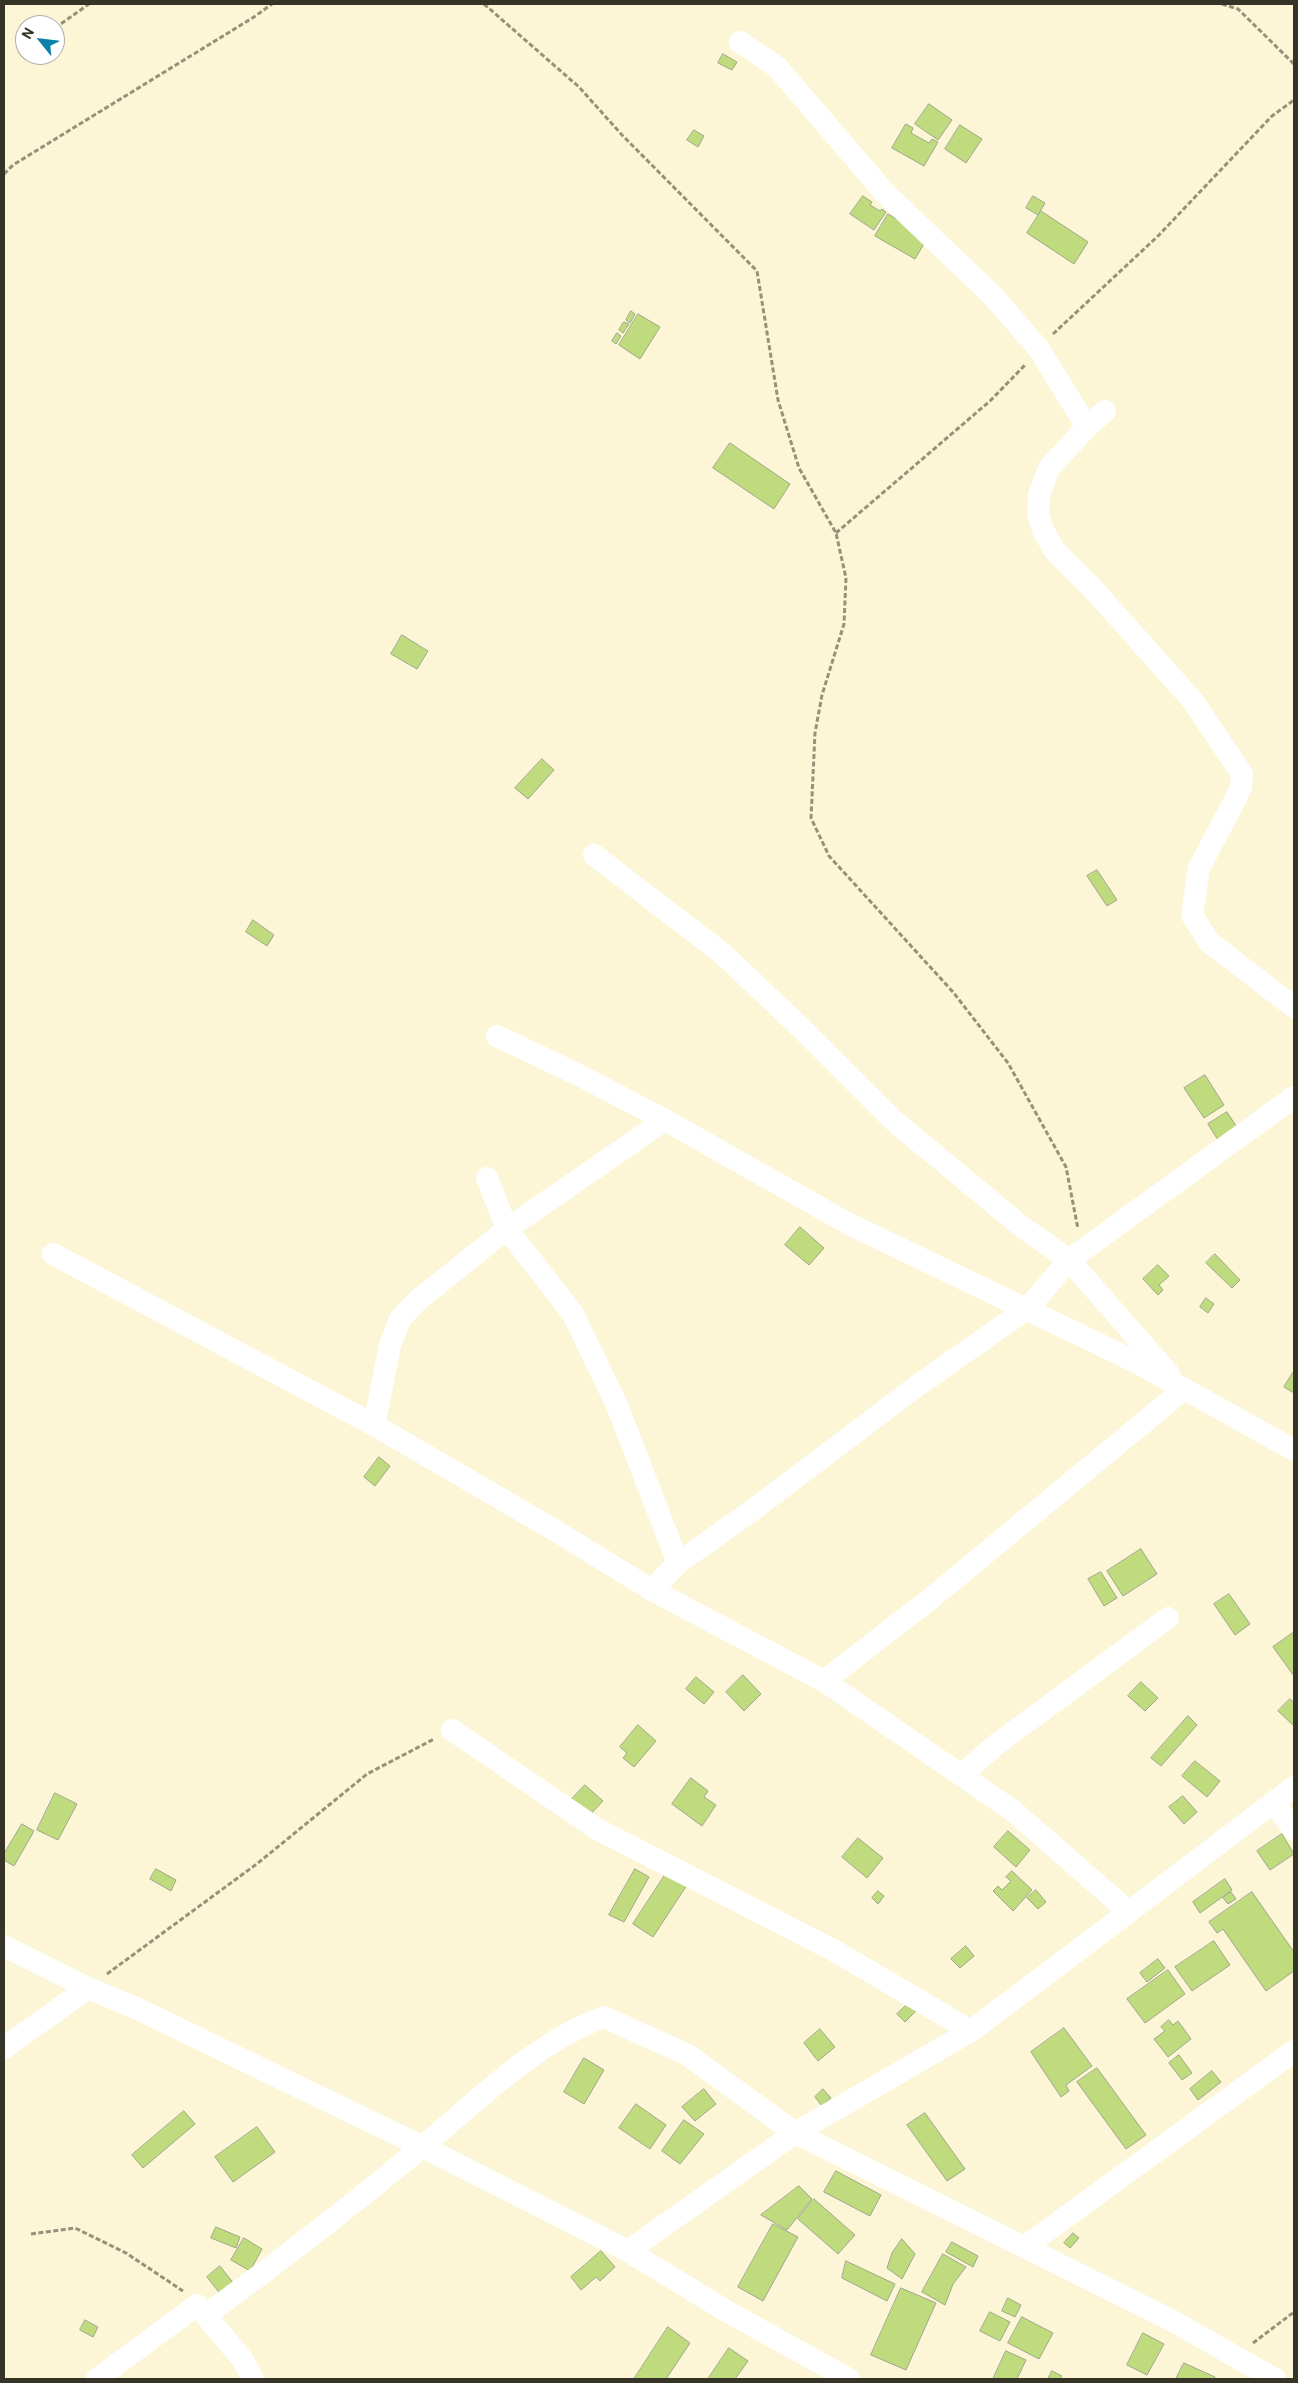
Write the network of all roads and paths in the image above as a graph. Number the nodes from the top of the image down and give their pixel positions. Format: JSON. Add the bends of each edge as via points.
{"nodes":[{"id":1,"x":89,"y":4,"type":"edge"},
{"id":2,"x":272,"y":4,"type":"edge"},
{"id":3,"x":484,"y":4,"type":"edge"},
{"id":4,"x":1222,"y":4,"type":"edge"},
{"id":5,"x":65,"y":21,"type":"edge"},
{"id":6,"x":740,"y":42,"type":"dead end"},
{"id":7,"x":1294,"y":64,"type":"edge"},
{"id":8,"x":1294,"y":100,"type":"edge"},
{"id":9,"x":4,"y":174,"type":"edge"},
{"id":10,"x":1039,"y":349,"type":"junction"},
{"id":11,"x":1105,"y":412,"type":"dead end"},
{"id":12,"x":1087,"y":427,"type":"junction"},
{"id":13,"x":836,"y":533,"type":"junction"},
{"id":14,"x":594,"y":855,"type":"dead end"},
{"id":15,"x":1294,"y":1007,"type":"edge"},
{"id":16,"x":497,"y":1036,"type":"dead end"},
{"id":17,"x":1294,"y":1097,"type":"edge"},
{"id":18,"x":664,"y":1120,"type":"junction"},
{"id":19,"x":487,"y":1178,"type":"dead end"},
{"id":20,"x":507,"y":1229,"type":"junction"},
{"id":21,"x":53,"y":1254,"type":"dead end"},
{"id":22,"x":1075,"y":1255,"type":"junction"},
{"id":23,"x":1028,"y":1308,"type":"junction"},
{"id":24,"x":1183,"y":1390,"type":"junction"},
{"id":25,"x":374,"y":1425,"type":"junction"},
{"id":26,"x":1294,"y":1450,"type":"edge"},
{"id":27,"x":678,"y":1563,"type":"junction"},
{"id":28,"x":652,"y":1590,"type":"junction"},
{"id":29,"x":1168,"y":1618,"type":"dead end"},
{"id":30,"x":824,"y":1681,"type":"junction"},
{"id":31,"x":452,"y":1730,"type":"joint"},
{"id":32,"x":961,"y":1775,"type":"junction"},
{"id":33,"x":1294,"y":1787,"type":"edge"},
{"id":34,"x":1274,"y":1803,"type":"junction"},
{"id":35,"x":1294,"y":1830,"type":"edge"},
{"id":36,"x":1128,"y":1912,"type":"junction"},
{"id":37,"x":4,"y":1946,"type":"edge"},
{"id":38,"x":88,"y":1988,"type":"junction"},
{"id":39,"x":971,"y":2031,"type":"junction"},
{"id":40,"x":4,"y":2048,"type":"edge"},
{"id":41,"x":1294,"y":2050,"type":"edge"},
{"id":42,"x":795,"y":2133,"type":"junction"},
{"id":43,"x":423,"y":2147,"type":"junction"},
{"id":44,"x":31,"y":2234,"type":"dead end"},
{"id":45,"x":1026,"y":2246,"type":"junction"},
{"id":46,"x":628,"y":2251,"type":"junction"},
{"id":47,"x":202,"y":2310,"type":"junction"},
{"id":48,"x":1294,"y":2312,"type":"edge"},
{"id":49,"x":1234,"y":2357,"type":"junction"},
{"id":50,"x":97,"y":2379,"type":"edge"},
{"id":51,"x":253,"y":2379,"type":"edge"},
{"id":52,"x":849,"y":2379,"type":"edge"},
{"id":53,"x":1275,"y":2379,"type":"edge"}],
"edges":[{"from":1,"to":5,"type":"path"},
{"from":2,"to":9,"type":"path","via":[[13,165]]},
{"from":3,"to":13,"type":"path","via":[[579,87],[622,136],[757,272],[778,400],[799,468]]},
{"from":4,"to":7,"type":"path","via":[[1238,9]]},
{"from":6,"to":10,"type":"street","via":[[777,67],[885,193],[992,295]]},
{"from":8,"to":10,"type":"path","via":[[1272,116],[1158,236]]},
{"from":10,"to":12,"type":"street"},
{"from":10,"to":13,"type":"path","via":[[990,401]]},
{"from":11,"to":12,"type":"street"},
{"from":12,"to":15,"type":"street","via":[[1049,468],[1039,495],[1038,514],[1043,530],[1055,551],[1193,701],[1242,774],[1236,798],[1199,868],[1192,915],[1208,942]]},
{"from":13,"to":22,"type":"path","via":[[846,578],[844,624],[822,695],[815,733],[811,818],[830,856],[953,992],[1008,1063],[1066,1167]]},
{"from":14,"to":22,"type":"street","via":[[723,954],[893,1120],[1021,1226]]},
{"from":16,"to":18,"type":"street"},
{"from":17,"to":22,"type":"street"},
{"from":18,"to":20,"type":"street"},
{"from":18,"to":23,"type":"street","via":[[849,1224]]},
{"from":19,"to":20,"type":"street"},
{"from":20,"to":25,"type":"street","via":[[417,1301],[400,1319],[390,1345]]},
{"from":20,"to":27,"type":"street","via":[[573,1314],[616,1403]]},
{"from":21,"to":25,"type":"street"},
{"from":22,"to":23,"type":"street"},
{"from":22,"to":24,"type":"street"},
{"from":23,"to":24,"type":"street","via":[[1132,1360]]},
{"from":23,"to":27,"type":"street"},
{"from":24,"to":26,"type":"street"},
{"from":24,"to":30,"type":"street","via":[[929,1600]]},
{"from":25,"to":28,"type":"street"},
{"from":27,"to":28,"type":"street"},
{"from":28,"to":30,"type":"street"},
{"from":29,"to":32,"type":"street","via":[[997,1744]]},
{"from":30,"to":32,"type":"street"},
{"from":31,"to":38,"type":"path","via":[[367,1774],[258,1863]]},
{"from":31,"to":39,"type":"street","via":[[597,1829],[835,1951]]},
{"from":32,"to":36,"type":"street","via":[[1012,1810]]},
{"from":33,"to":34,"type":"street"},
{"from":34,"to":35,"type":"street"},
{"from":34,"to":36,"type":"street"},
{"from":36,"to":39,"type":"street"},
{"from":37,"to":38,"type":"street"},
{"from":38,"to":40,"type":"street"},
{"from":38,"to":43,"type":"street"},
{"from":39,"to":42,"type":"street"},
{"from":41,"to":45,"type":"street"},
{"from":42,"to":43,"type":"street","via":[[688,2055],[604,2017],[559,2038],[476,2099]]},
{"from":42,"to":45,"type":"street"},
{"from":42,"to":46,"type":"street"},
{"from":43,"to":46,"type":"street"},
{"from":43,"to":47,"type":"street","via":[[327,2224]]},
{"from":44,"to":47,"type":"path","via":[[75,2228],[126,2253],[172,2282]]},
{"from":45,"to":49,"type":"street","via":[[1171,2320]]},
{"from":46,"to":52,"type":"street","via":[[728,2312]]},
{"from":47,"to":50,"type":"street"},
{"from":47,"to":51,"type":"street","via":[[243,2360]]},
{"from":48,"to":49,"type":"path"},
{"from":49,"to":53,"type":"street"}]}
